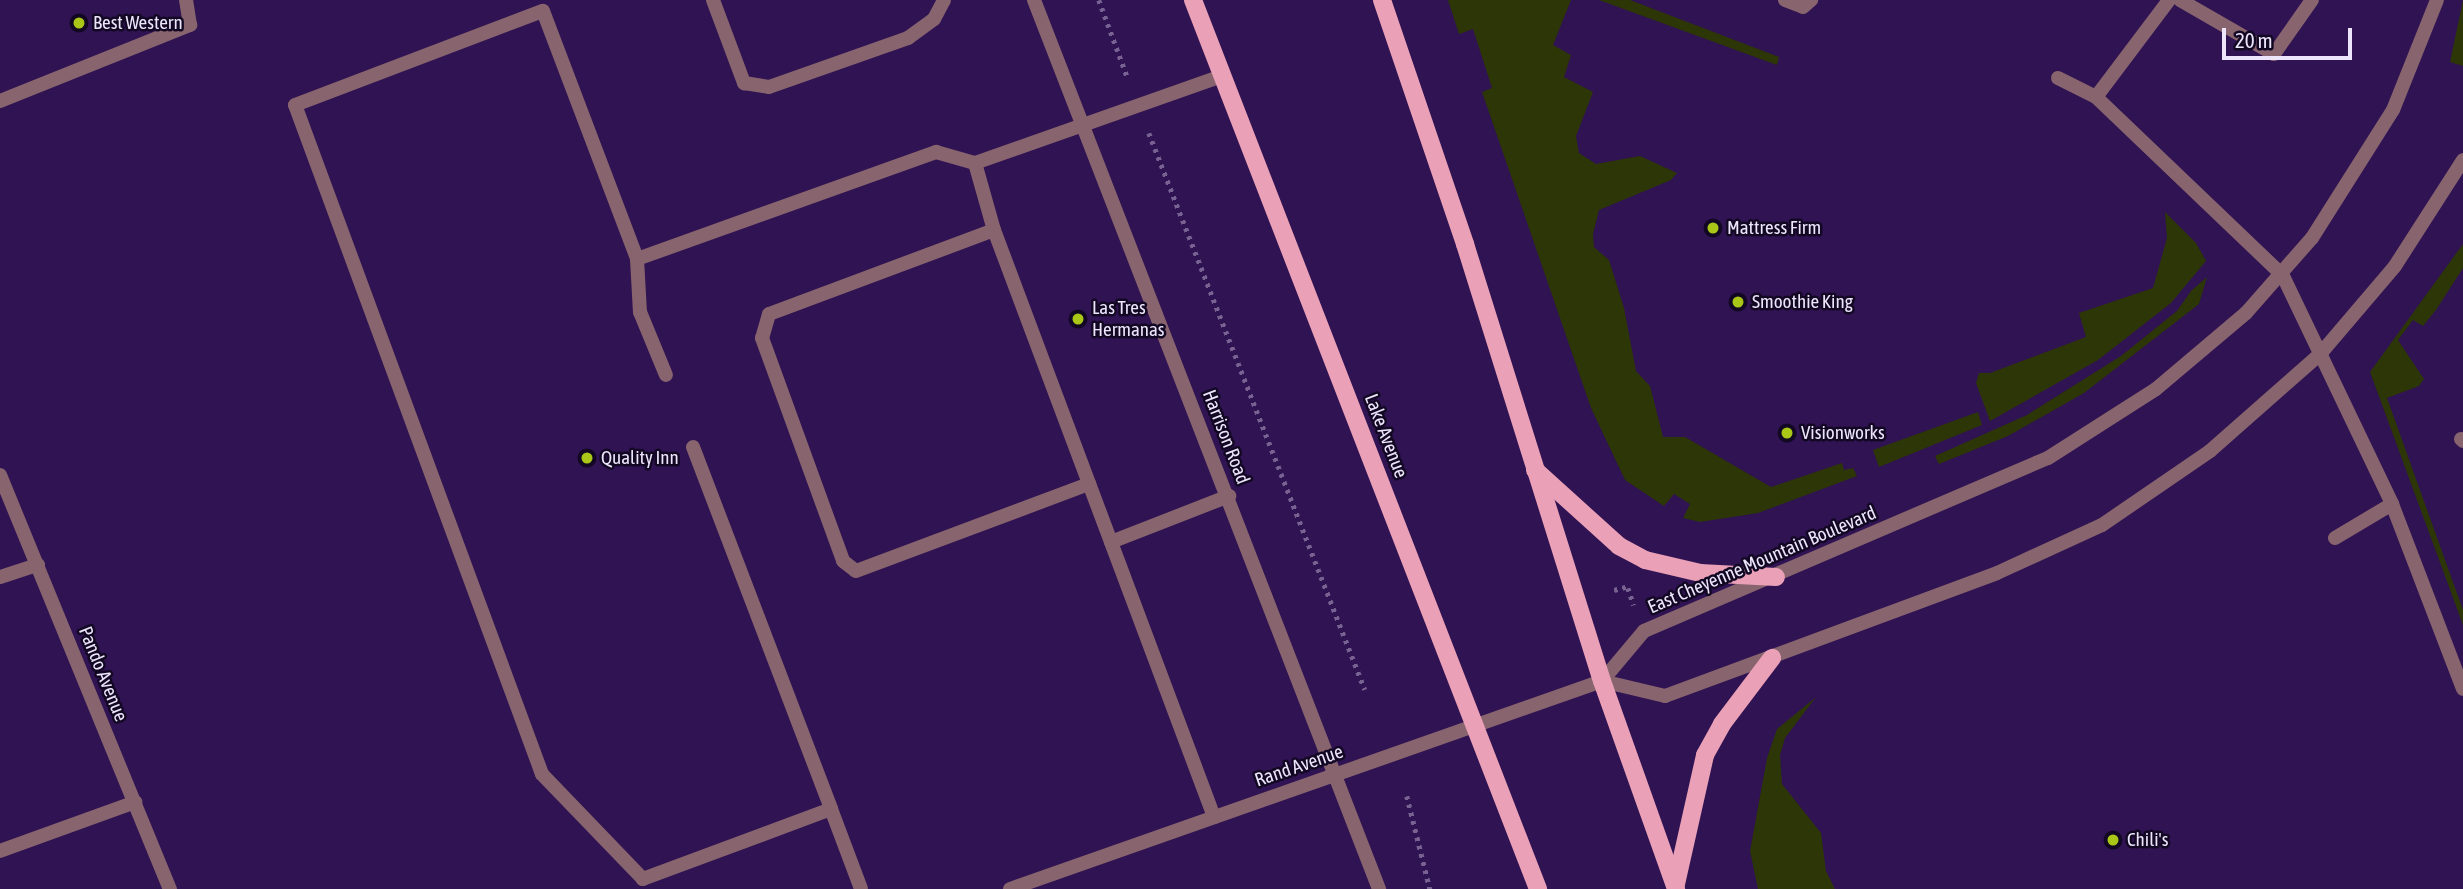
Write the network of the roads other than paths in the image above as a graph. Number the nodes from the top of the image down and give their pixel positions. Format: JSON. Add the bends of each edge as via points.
{"nodes":[{"id":1,"x":186,"y":0,"type":"edge"},
{"id":2,"x":713,"y":0,"type":"edge"},
{"id":3,"x":944,"y":0,"type":"edge"},
{"id":4,"x":1034,"y":0,"type":"edge"},
{"id":5,"x":1193,"y":0,"type":"edge"},
{"id":6,"x":1382,"y":0,"type":"edge"},
{"id":7,"x":1785,"y":0,"type":"edge"},
{"id":8,"x":1811,"y":0,"type":"edge"},
{"id":9,"x":2169,"y":0,"type":"edge"},
{"id":10,"x":2180,"y":0,"type":"edge"},
{"id":11,"x":2312,"y":0,"type":"edge"},
{"id":12,"x":2437,"y":0,"type":"edge"},
{"id":13,"x":1223,"y":76,"type":"junction"},
{"id":14,"x":2058,"y":78,"type":"dead end"},
{"id":15,"x":2096,"y":97,"type":"junction"},
{"id":16,"x":0,"y":101,"type":"edge"},
{"id":17,"x":1084,"y":124,"type":"junction"},
{"id":18,"x":2463,"y":160,"type":"edge"},
{"id":19,"x":975,"y":163,"type":"junction"},
{"id":20,"x":994,"y":230,"type":"junction"},
{"id":21,"x":637,"y":259,"type":"junction"},
{"id":22,"x":2283,"y":276,"type":"junction"},
{"id":23,"x":2321,"y":353,"type":"junction"},
{"id":24,"x":666,"y":375,"type":"dead end"},
{"id":25,"x":693,"y":447,"type":"dead end"},
{"id":26,"x":1535,"y":470,"type":"junction"},
{"id":27,"x":0,"y":475,"type":"edge"},
{"id":28,"x":1089,"y":484,"type":"junction"},
{"id":29,"x":1228,"y":496,"type":"junction"},
{"id":30,"x":2392,"y":504,"type":"junction"},
{"id":31,"x":2335,"y":538,"type":"dead end"},
{"id":32,"x":1111,"y":542,"type":"junction"},
{"id":33,"x":38,"y":565,"type":"junction"},
{"id":34,"x":0,"y":577,"type":"edge"},
{"id":35,"x":1776,"y":577,"type":"junction"},
{"id":36,"x":1772,"y":658,"type":"junction"},
{"id":37,"x":2460,"y":670,"type":"edge"},
{"id":38,"x":1602,"y":681,"type":"junction"},
{"id":39,"x":2463,"y":689,"type":"edge"},
{"id":40,"x":1475,"y":724,"type":"junction"},
{"id":41,"x":1336,"y":774,"type":"junction"},
{"id":42,"x":135,"y":802,"type":"junction"},
{"id":43,"x":831,"y":809,"type":"junction"},
{"id":44,"x":1214,"y":817,"type":"junction"},
{"id":45,"x":0,"y":851,"type":"edge"},
{"id":46,"x":1032,"y":885,"type":"edge"},
{"id":47,"x":1676,"y":888,"type":"edge"},
{"id":48,"x":170,"y":889,"type":"edge"},
{"id":49,"x":861,"y":889,"type":"edge"},
{"id":50,"x":1010,"y":889,"type":"edge"},
{"id":51,"x":1379,"y":889,"type":"edge"},
{"id":52,"x":1538,"y":889,"type":"edge"}],
"edges":[{"from":1,"to":16,"type":"street","via":[[191,25]]},
{"from":2,"to":3,"type":"street","via":[[744,83],[769,87],[908,38],[934,19]]},
{"from":4,"to":17,"type":"street","name":"Harrison Road"},
{"from":5,"to":13,"type":"main road","name":"Lake Avenue"},
{"from":6,"to":26,"type":"main road"},
{"from":7,"to":8,"type":"street","via":[[1803,7]]},
{"from":9,"to":15,"type":"street"},
{"from":10,"to":11,"type":"street","via":[[2274,54]]},
{"from":12,"to":22,"type":"street","name":"East Cheyenne Mountain Boulevard","via":[[2393,110],[2312,239]]},
{"from":13,"to":17,"type":"street"},
{"from":13,"to":40,"type":"main road","name":"Lake Avenue"},
{"from":14,"to":15,"type":"street"},
{"from":15,"to":22,"type":"street"},
{"from":17,"to":19,"type":"street"},
{"from":17,"to":29,"type":"street","name":"Harrison Road"},
{"from":18,"to":23,"type":"street","via":[[2395,265]]},
{"from":19,"to":20,"type":"street"},
{"from":19,"to":21,"type":"street","via":[[936,152]]},
{"from":20,"to":28,"type":"street"},
{"from":20,"to":28,"type":"street","via":[[769,314],[762,338],[843,561],[856,571]]},
{"from":21,"to":24,"type":"street","via":[[640,312]]},
{"from":21,"to":43,"type":"street","via":[[543,11],[295,105],[542,774],[643,879]]},
{"from":22,"to":23,"type":"street"},
{"from":22,"to":35,"type":"street","name":"East Cheyenne Mountain Boulevard","via":[[2156,390],[2058,452]]},
{"from":23,"to":30,"type":"street"},
{"from":23,"to":36,"type":"street","via":[[2210,451],[2102,524],[1997,573]]},
{"from":25,"to":43,"type":"street"},
{"from":26,"to":35,"type":"main road","via":[[1619,546],[1645,560],[1700,573]]},
{"from":26,"to":38,"type":"main road"},
{"from":27,"to":33,"type":"street","name":"Pando Avenue"},
{"from":28,"to":32,"type":"street"},
{"from":29,"to":32,"type":"street"},
{"from":29,"to":41,"type":"street","name":"Harrison Road"},
{"from":30,"to":31,"type":"street"},
{"from":30,"to":37,"type":"street"},
{"from":32,"to":44,"type":"street"},
{"from":33,"to":34,"type":"street"},
{"from":33,"to":42,"type":"street","name":"Pando Avenue"},
{"from":35,"to":38,"type":"street","name":"East Cheyenne Mountain Boulevard","via":[[1644,631]]},
{"from":36,"to":38,"type":"street","via":[[1665,696]]},
{"from":36,"to":47,"type":"main road","via":[[1722,724],[1705,755]]},
{"from":37,"to":39,"type":"street"},
{"from":38,"to":40,"type":"street","name":"Rand Avenue"},
{"from":38,"to":47,"type":"main road"},
{"from":40,"to":41,"type":"street","name":"Rand Avenue"},
{"from":40,"to":52,"type":"main road","name":"Lake Avenue"},
{"from":41,"to":44,"type":"street","name":"Rand Avenue"},
{"from":41,"to":51,"type":"street","name":"Harrison Road"},
{"from":42,"to":45,"type":"street"},
{"from":42,"to":48,"type":"street","name":"Pando Avenue"},
{"from":43,"to":49,"type":"street"},
{"from":44,"to":46,"type":"street","name":"Rand Avenue"},
{"from":46,"to":50,"type":"street","name":"Rand Avenue"}]}
